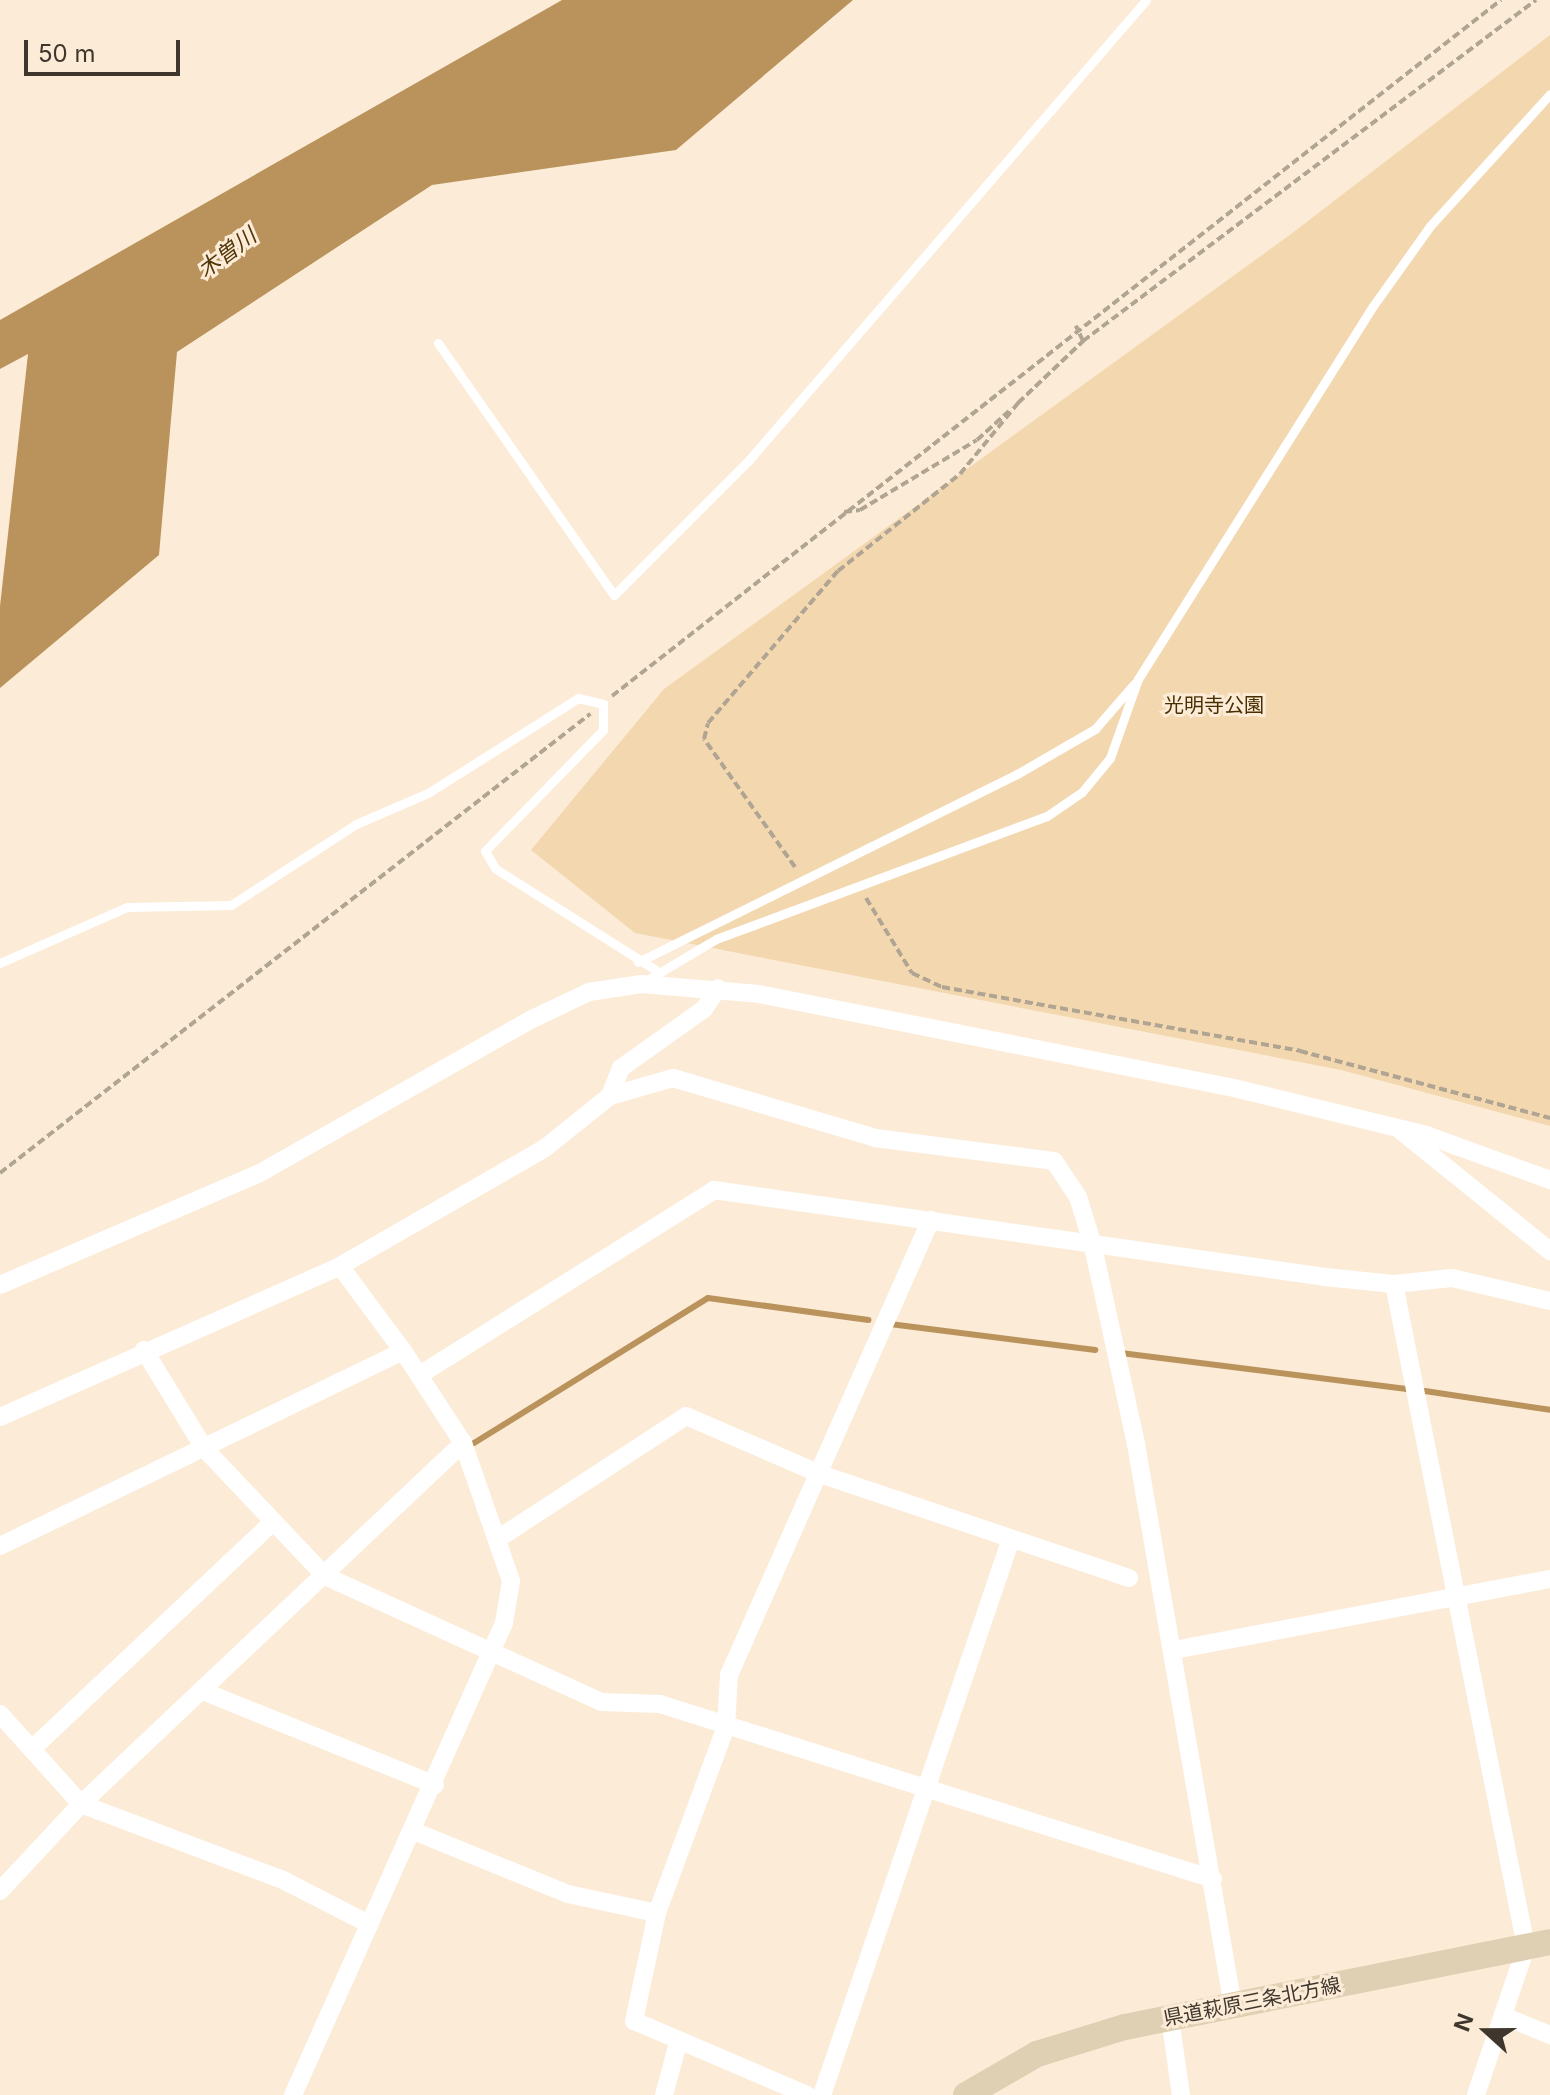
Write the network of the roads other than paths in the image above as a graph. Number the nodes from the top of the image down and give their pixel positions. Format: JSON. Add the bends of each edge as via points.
{"nodes":[{"id":1,"x":1146,"y":0,"type":"edge"},
{"id":2,"x":1550,"y":94,"type":"edge"},
{"id":3,"x":438,"y":343,"type":"dead end"},
{"id":4,"x":1138,"y":679,"type":"junction"},
{"id":5,"x":638,"y":962,"type":"junction"},
{"id":6,"x":0,"y":963,"type":"edge"},
{"id":7,"x":656,"y":970,"type":"junction"},
{"id":8,"x":641,"y":984,"type":"junction"},
{"id":9,"x":718,"y":988,"type":"junction"},
{"id":10,"x":610,"y":1096,"type":"junction"},
{"id":11,"x":1397,"y":1128,"type":"junction"},
{"id":12,"x":1550,"y":1180,"type":"edge"},
{"id":13,"x":931,"y":1220,"type":"junction"},
{"id":14,"x":1092,"y":1242,"type":"junction"},
{"id":15,"x":1550,"y":1251,"type":"edge"},
{"id":16,"x":340,"y":1266,"type":"junction"},
{"id":17,"x":1394,"y":1284,"type":"junction"},
{"id":18,"x":0,"y":1285,"type":"edge"},
{"id":19,"x":1550,"y":1301,"type":"edge"},
{"id":20,"x":144,"y":1350,"type":"junction"},
{"id":21,"x":403,"y":1351,"type":"junction"},
{"id":22,"x":421,"y":1374,"type":"junction"},
{"id":23,"x":0,"y":1417,"type":"edge"},
{"id":24,"x":463,"y":1443,"type":"junction"},
{"id":25,"x":204,"y":1448,"type":"junction"},
{"id":26,"x":820,"y":1474,"type":"junction"},
{"id":27,"x":271,"y":1524,"type":"junction"},
{"id":28,"x":499,"y":1538,"type":"junction"},
{"id":29,"x":1011,"y":1539,"type":"junction"},
{"id":30,"x":0,"y":1546,"type":"edge"},
{"id":31,"x":325,"y":1576,"type":"junction"},
{"id":32,"x":1129,"y":1578,"type":"dead end"},
{"id":33,"x":1550,"y":1579,"type":"edge"},
{"id":34,"x":1455,"y":1596,"type":"junction"},
{"id":35,"x":1174,"y":1650,"type":"junction"},
{"id":36,"x":493,"y":1652,"type":"junction"},
{"id":37,"x":205,"y":1692,"type":"junction"},
{"id":38,"x":0,"y":1714,"type":"edge"},
{"id":39,"x":726,"y":1726,"type":"junction"},
{"id":40,"x":32,"y":1749,"type":"junction"},
{"id":41,"x":435,"y":1785,"type":"junction"},
{"id":42,"x":932,"y":1788,"type":"junction"},
{"id":43,"x":81,"y":1804,"type":"junction"},
{"id":44,"x":416,"y":1832,"type":"junction"},
{"id":45,"x":1213,"y":1879,"type":"junction"},
{"id":46,"x":0,"y":1891,"type":"edge"},
{"id":47,"x":657,"y":1913,"type":"junction"},
{"id":48,"x":369,"y":1924,"type":"junction"},
{"id":49,"x":1538,"y":1944,"type":"edge"},
{"id":50,"x":1233,"y":2006,"type":"junction"},
{"id":51,"x":1506,"y":2017,"type":"junction"},
{"id":52,"x":1170,"y":2018,"type":"junction"},
{"id":53,"x":1550,"y":2035,"type":"edge"},
{"id":54,"x":678,"y":2043,"type":"junction"},
{"id":55,"x":293,"y":2095,"type":"edge"},
{"id":56,"x":664,"y":2095,"type":"edge"},
{"id":57,"x":807,"y":2095,"type":"edge"},
{"id":58,"x":822,"y":2095,"type":"edge"},
{"id":59,"x":966,"y":2095,"type":"edge"},
{"id":60,"x":1181,"y":2095,"type":"edge"},
{"id":61,"x":1476,"y":2095,"type":"edge"}],
"edges":[{"from":1,"to":3,"type":"lane","via":[[738,472],[614,595]]},
{"from":2,"to":4,"type":"lane","via":[[1413,249]]},
{"from":4,"to":5,"type":"lane","via":[[1095,729],[1017,774]]},
{"from":4,"to":7,"type":"lane","via":[[1110,758],[1082,792],[1047,816],[716,939]]},
{"from":5,"to":6,"type":"lane","via":[[496,869],[485,851],[603,730],[603,704],[578,698],[554,707],[428,793],[356,824],[231,905],[127,907]]},
{"from":5,"to":7,"type":"lane"},
{"from":7,"to":8,"type":"lane"},
{"from":8,"to":9,"type":"street"},
{"from":8,"to":18,"type":"street","via":[[589,992],[258,1174]]},
{"from":9,"to":10,"type":"street","via":[[704,1009],[621,1068]]},
{"from":9,"to":11,"type":"street","via":[[1238,1089]]},
{"from":10,"to":14,"type":"street","via":[[673,1078],[875,1138],[1054,1161],[1078,1197]]},
{"from":10,"to":16,"type":"street","via":[[545,1148]]},
{"from":11,"to":12,"type":"street"},
{"from":11,"to":15,"type":"street"},
{"from":13,"to":14,"type":"street"},
{"from":13,"to":22,"type":"street","via":[[714,1190]]},
{"from":13,"to":26,"type":"street"},
{"from":14,"to":17,"type":"street"},
{"from":14,"to":35,"type":"street"},
{"from":16,"to":20,"type":"street"},
{"from":16,"to":21,"type":"street"},
{"from":17,"to":19,"type":"street","via":[[1452,1278]]},
{"from":17,"to":34,"type":"street"},
{"from":20,"to":23,"type":"street"},
{"from":20,"to":25,"type":"street"},
{"from":21,"to":22,"type":"street"},
{"from":21,"to":25,"type":"street"},
{"from":22,"to":24,"type":"street"},
{"from":24,"to":28,"type":"street"},
{"from":24,"to":31,"type":"street"},
{"from":25,"to":27,"type":"street"},
{"from":25,"to":30,"type":"street"},
{"from":26,"to":28,"type":"street","via":[[686,1416]]},
{"from":26,"to":29,"type":"street"},
{"from":26,"to":39,"type":"street","via":[[729,1675]]},
{"from":27,"to":31,"type":"street"},
{"from":27,"to":40,"type":"street"},
{"from":28,"to":36,"type":"street","via":[[511,1581]]},
{"from":29,"to":32,"type":"street"},
{"from":29,"to":42,"type":"street"},
{"from":31,"to":36,"type":"street"},
{"from":31,"to":37,"type":"street"},
{"from":33,"to":34,"type":"street"},
{"from":34,"to":35,"type":"street"},
{"from":34,"to":49,"type":"street"},
{"from":35,"to":45,"type":"street"},
{"from":36,"to":39,"type":"street","via":[[602,1702],[660,1704]]},
{"from":36,"to":41,"type":"street"},
{"from":37,"to":41,"type":"street"},
{"from":37,"to":43,"type":"street"},
{"from":38,"to":40,"type":"street"},
{"from":39,"to":42,"type":"street"},
{"from":39,"to":47,"type":"street"},
{"from":40,"to":43,"type":"street"},
{"from":41,"to":44,"type":"street"},
{"from":42,"to":45,"type":"street"},
{"from":42,"to":58,"type":"street"},
{"from":43,"to":46,"type":"street"},
{"from":43,"to":48,"type":"street","via":[[283,1880]]},
{"from":44,"to":47,"type":"street","via":[[568,1894]]},
{"from":44,"to":48,"type":"street"},
{"from":45,"to":50,"type":"street"},
{"from":47,"to":54,"type":"street","via":[[634,2021]]},
{"from":48,"to":55,"type":"street"},
{"from":49,"to":50,"type":"main road","name":"県道萩原三条北方線"},
{"from":49,"to":51,"type":"street"},
{"from":50,"to":52,"type":"main road","name":"県道萩原三条北方線"},
{"from":51,"to":53,"type":"street"},
{"from":51,"to":61,"type":"street"},
{"from":52,"to":59,"type":"main road","name":"県道萩原三条北方線","via":[[1068,2042]]},
{"from":52,"to":60,"type":"street"},
{"from":54,"to":56,"type":"street"},
{"from":54,"to":57,"type":"street"}]}
